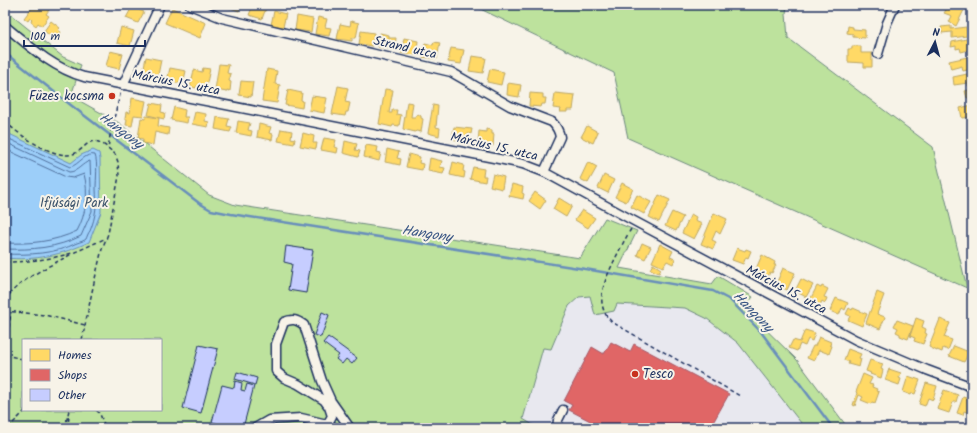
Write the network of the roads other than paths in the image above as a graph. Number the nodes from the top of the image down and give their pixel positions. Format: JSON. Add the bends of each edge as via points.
{"nodes":[{"id":1,"x":160,"y":5,"type":"edge"},
{"id":2,"x":190,"y":5,"type":"edge"},
{"id":3,"x":895,"y":5,"type":"edge"},
{"id":4,"x":5,"y":26,"type":"edge"},
{"id":5,"x":878,"y":54,"type":"dead end"},
{"id":6,"x":123,"y":85,"type":"junction"},
{"id":7,"x":544,"y":172,"type":"junction"},
{"id":8,"x":972,"y":387,"type":"edge"},
{"id":9,"x":563,"y":410,"type":"dead end"},
{"id":10,"x":326,"y":426,"type":"edge"},
{"id":11,"x":255,"y":428,"type":"edge"},
{"id":12,"x":336,"y":428,"type":"edge"},
{"id":13,"x":350,"y":428,"type":"edge"},
{"id":14,"x":557,"y":428,"type":"edge"}],
"edges":[{"from":1,"to":6,"type":"street"},
{"from":2,"to":7,"type":"street","name":"Strand utca","via":[[222,18],[451,72],[510,106],[552,122],[556,126],[560,138]]},
{"from":3,"to":5,"type":"street"},
{"from":4,"to":6,"type":"street","name":"Március 15. utca","via":[[40,55],[65,70],[84,77]]},
{"from":6,"to":7,"type":"street","name":"Március 15. utca","via":[[504,160]]},
{"from":7,"to":8,"type":"street","name":"Március 15. utca","via":[[856,340]]},
{"from":9,"to":14,"type":"street"},
{"from":10,"to":11,"type":"street","via":[[301,418],[269,420]]},
{"from":10,"to":12,"type":"street"},
{"from":10,"to":13,"type":"street","via":[[332,416],[324,400],[276,371],[276,344],[284,322],[291,319],[298,320],[304,325],[322,381],[331,401]]}]}
